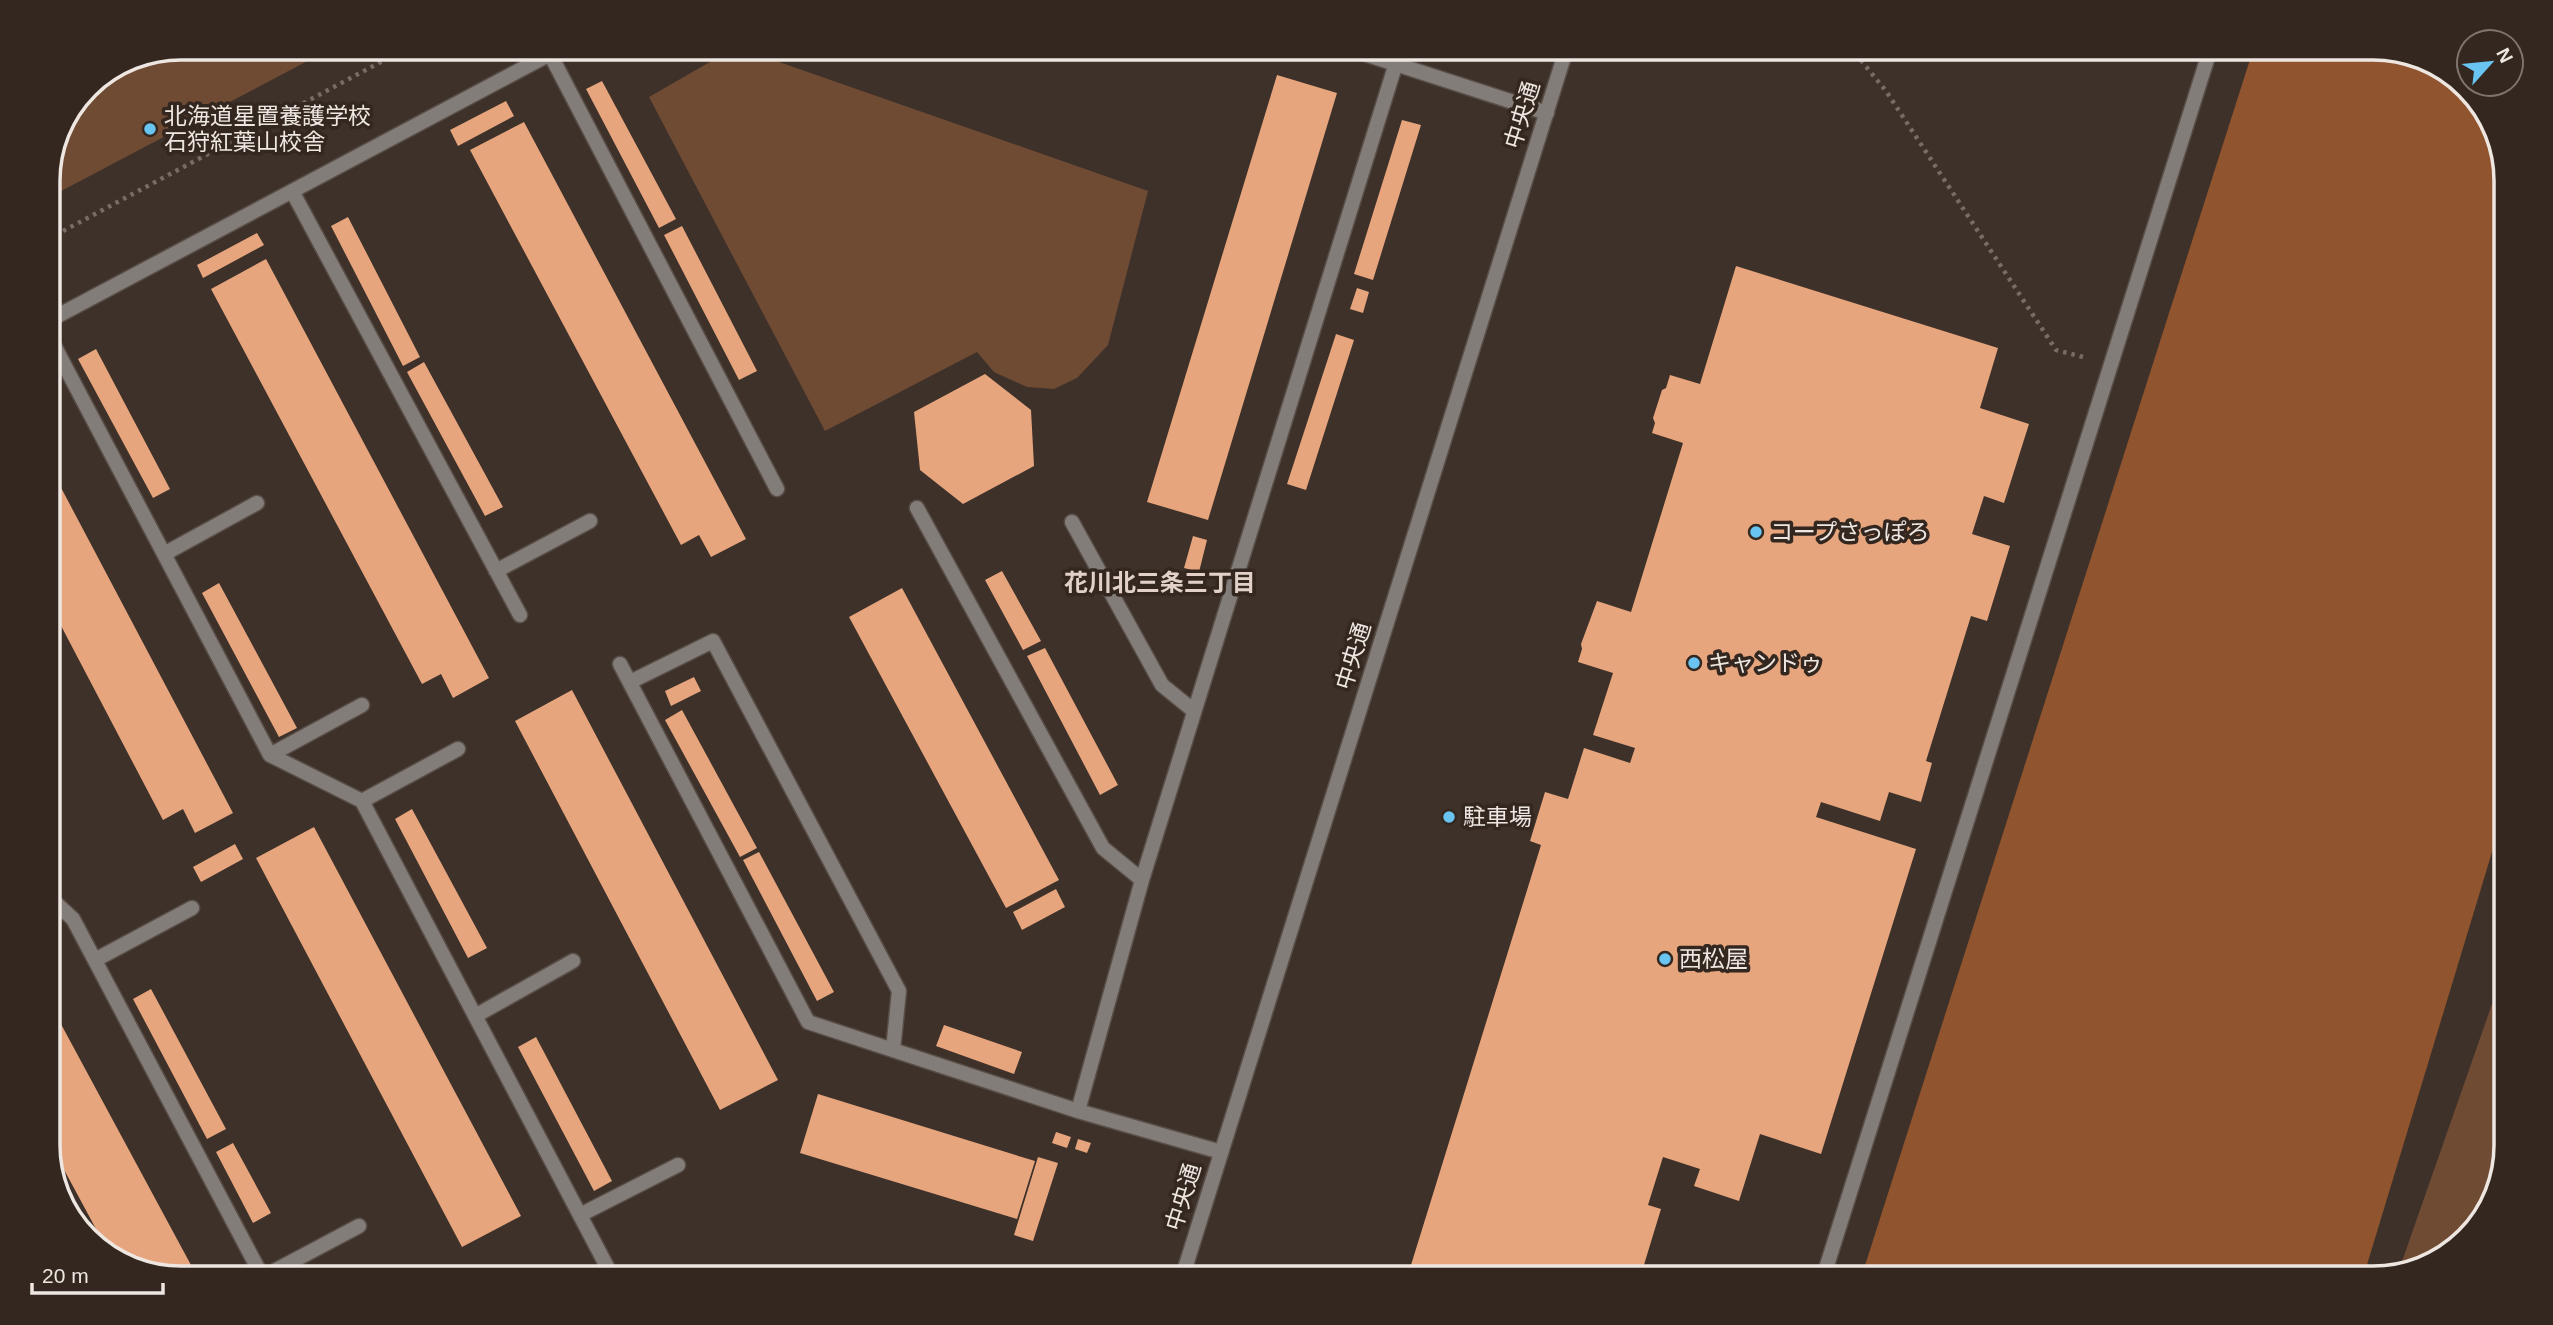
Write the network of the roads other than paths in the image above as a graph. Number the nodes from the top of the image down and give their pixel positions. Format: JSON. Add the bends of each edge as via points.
{"nodes":[{"id":1,"x":539,"y":60,"type":"edge"},
{"id":2,"x":561,"y":60,"type":"edge"},
{"id":3,"x":1383,"y":60,"type":"edge"},
{"id":4,"x":1396,"y":60,"type":"edge"},
{"id":5,"x":1563,"y":60,"type":"edge"},
{"id":6,"x":2207,"y":60,"type":"edge"},
{"id":7,"x":1395,"y":64,"type":"junction"},
{"id":8,"x":1547,"y":113,"type":"junction"},
{"id":9,"x":292,"y":191,"type":"junction"},
{"id":10,"x":60,"y":315,"type":"edge"},
{"id":11,"x":60,"y":357,"type":"edge"},
{"id":12,"x":777,"y":489,"type":"dead end"},
{"id":13,"x":257,"y":503,"type":"dead end"},
{"id":14,"x":917,"y":508,"type":"dead end"},
{"id":15,"x":590,"y":521,"type":"dead end"},
{"id":16,"x":1072,"y":522,"type":"dead end"},
{"id":17,"x":164,"y":554,"type":"junction"},
{"id":18,"x":496,"y":571,"type":"junction"},
{"id":19,"x":520,"y":615,"type":"dead end"},
{"id":20,"x":620,"y":664,"type":"dead end"},
{"id":21,"x":630,"y":682,"type":"junction"},
{"id":22,"x":362,"y":705,"type":"dead end"},
{"id":23,"x":1194,"y":711,"type":"junction"},
{"id":24,"x":458,"y":749,"type":"dead end"},
{"id":25,"x":270,"y":755,"type":"junction"},
{"id":26,"x":362,"y":801,"type":"junction"},
{"id":27,"x":1142,"y":880,"type":"junction"},
{"id":28,"x":60,"y":907,"type":"edge"},
{"id":29,"x":192,"y":908,"type":"dead end"},
{"id":30,"x":95,"y":960,"type":"junction"},
{"id":31,"x":573,"y":961,"type":"dead end"},
{"id":32,"x":475,"y":1016,"type":"junction"},
{"id":33,"x":894,"y":1050,"type":"junction"},
{"id":34,"x":1078,"y":1111,"type":"junction"},
{"id":35,"x":1221,"y":1152,"type":"junction"},
{"id":36,"x":678,"y":1165,"type":"dead end"},
{"id":37,"x":580,"y":1215,"type":"junction"},
{"id":38,"x":359,"y":1226,"type":"dead end"},
{"id":39,"x":257,"y":1266,"type":"edge"},
{"id":40,"x":285,"y":1266,"type":"edge"},
{"id":41,"x":607,"y":1266,"type":"edge"},
{"id":42,"x":1186,"y":1266,"type":"edge"},
{"id":43,"x":1827,"y":1266,"type":"edge"}],
"edges":[{"from":1,"to":9,"type":"street"},
{"from":2,"to":12,"type":"street"},
{"from":3,"to":7,"type":"street"},
{"from":4,"to":7,"type":"street"},
{"from":5,"to":8,"type":"street","name":"中央通"},
{"from":6,"to":43,"type":"street"},
{"from":7,"to":8,"type":"street"},
{"from":7,"to":23,"type":"street"},
{"from":8,"to":35,"type":"street","name":"中央通"},
{"from":9,"to":10,"type":"street"},
{"from":9,"to":18,"type":"street"},
{"from":11,"to":17,"type":"street"},
{"from":13,"to":17,"type":"street"},
{"from":14,"to":27,"type":"street","via":[[1103,848]]},
{"from":15,"to":18,"type":"street"},
{"from":16,"to":23,"type":"street","via":[[1162,685]]},
{"from":17,"to":25,"type":"street"},
{"from":18,"to":19,"type":"street"},
{"from":20,"to":21,"type":"street"},
{"from":21,"to":33,"type":"street","via":[[808,1022]]},
{"from":21,"to":33,"type":"street","via":[[713,640],[899,991]]},
{"from":22,"to":25,"type":"street"},
{"from":23,"to":27,"type":"street"},
{"from":24,"to":26,"type":"street"},
{"from":25,"to":26,"type":"street"},
{"from":26,"to":32,"type":"street"},
{"from":27,"to":34,"type":"street"},
{"from":28,"to":30,"type":"street","via":[[73,919]]},
{"from":29,"to":30,"type":"street"},
{"from":30,"to":39,"type":"street"},
{"from":31,"to":32,"type":"street"},
{"from":32,"to":37,"type":"street"},
{"from":33,"to":34,"type":"street"},
{"from":34,"to":35,"type":"street"},
{"from":35,"to":42,"type":"street","name":"中央通"},
{"from":36,"to":37,"type":"street"},
{"from":37,"to":41,"type":"street"},
{"from":38,"to":40,"type":"street"}]}
